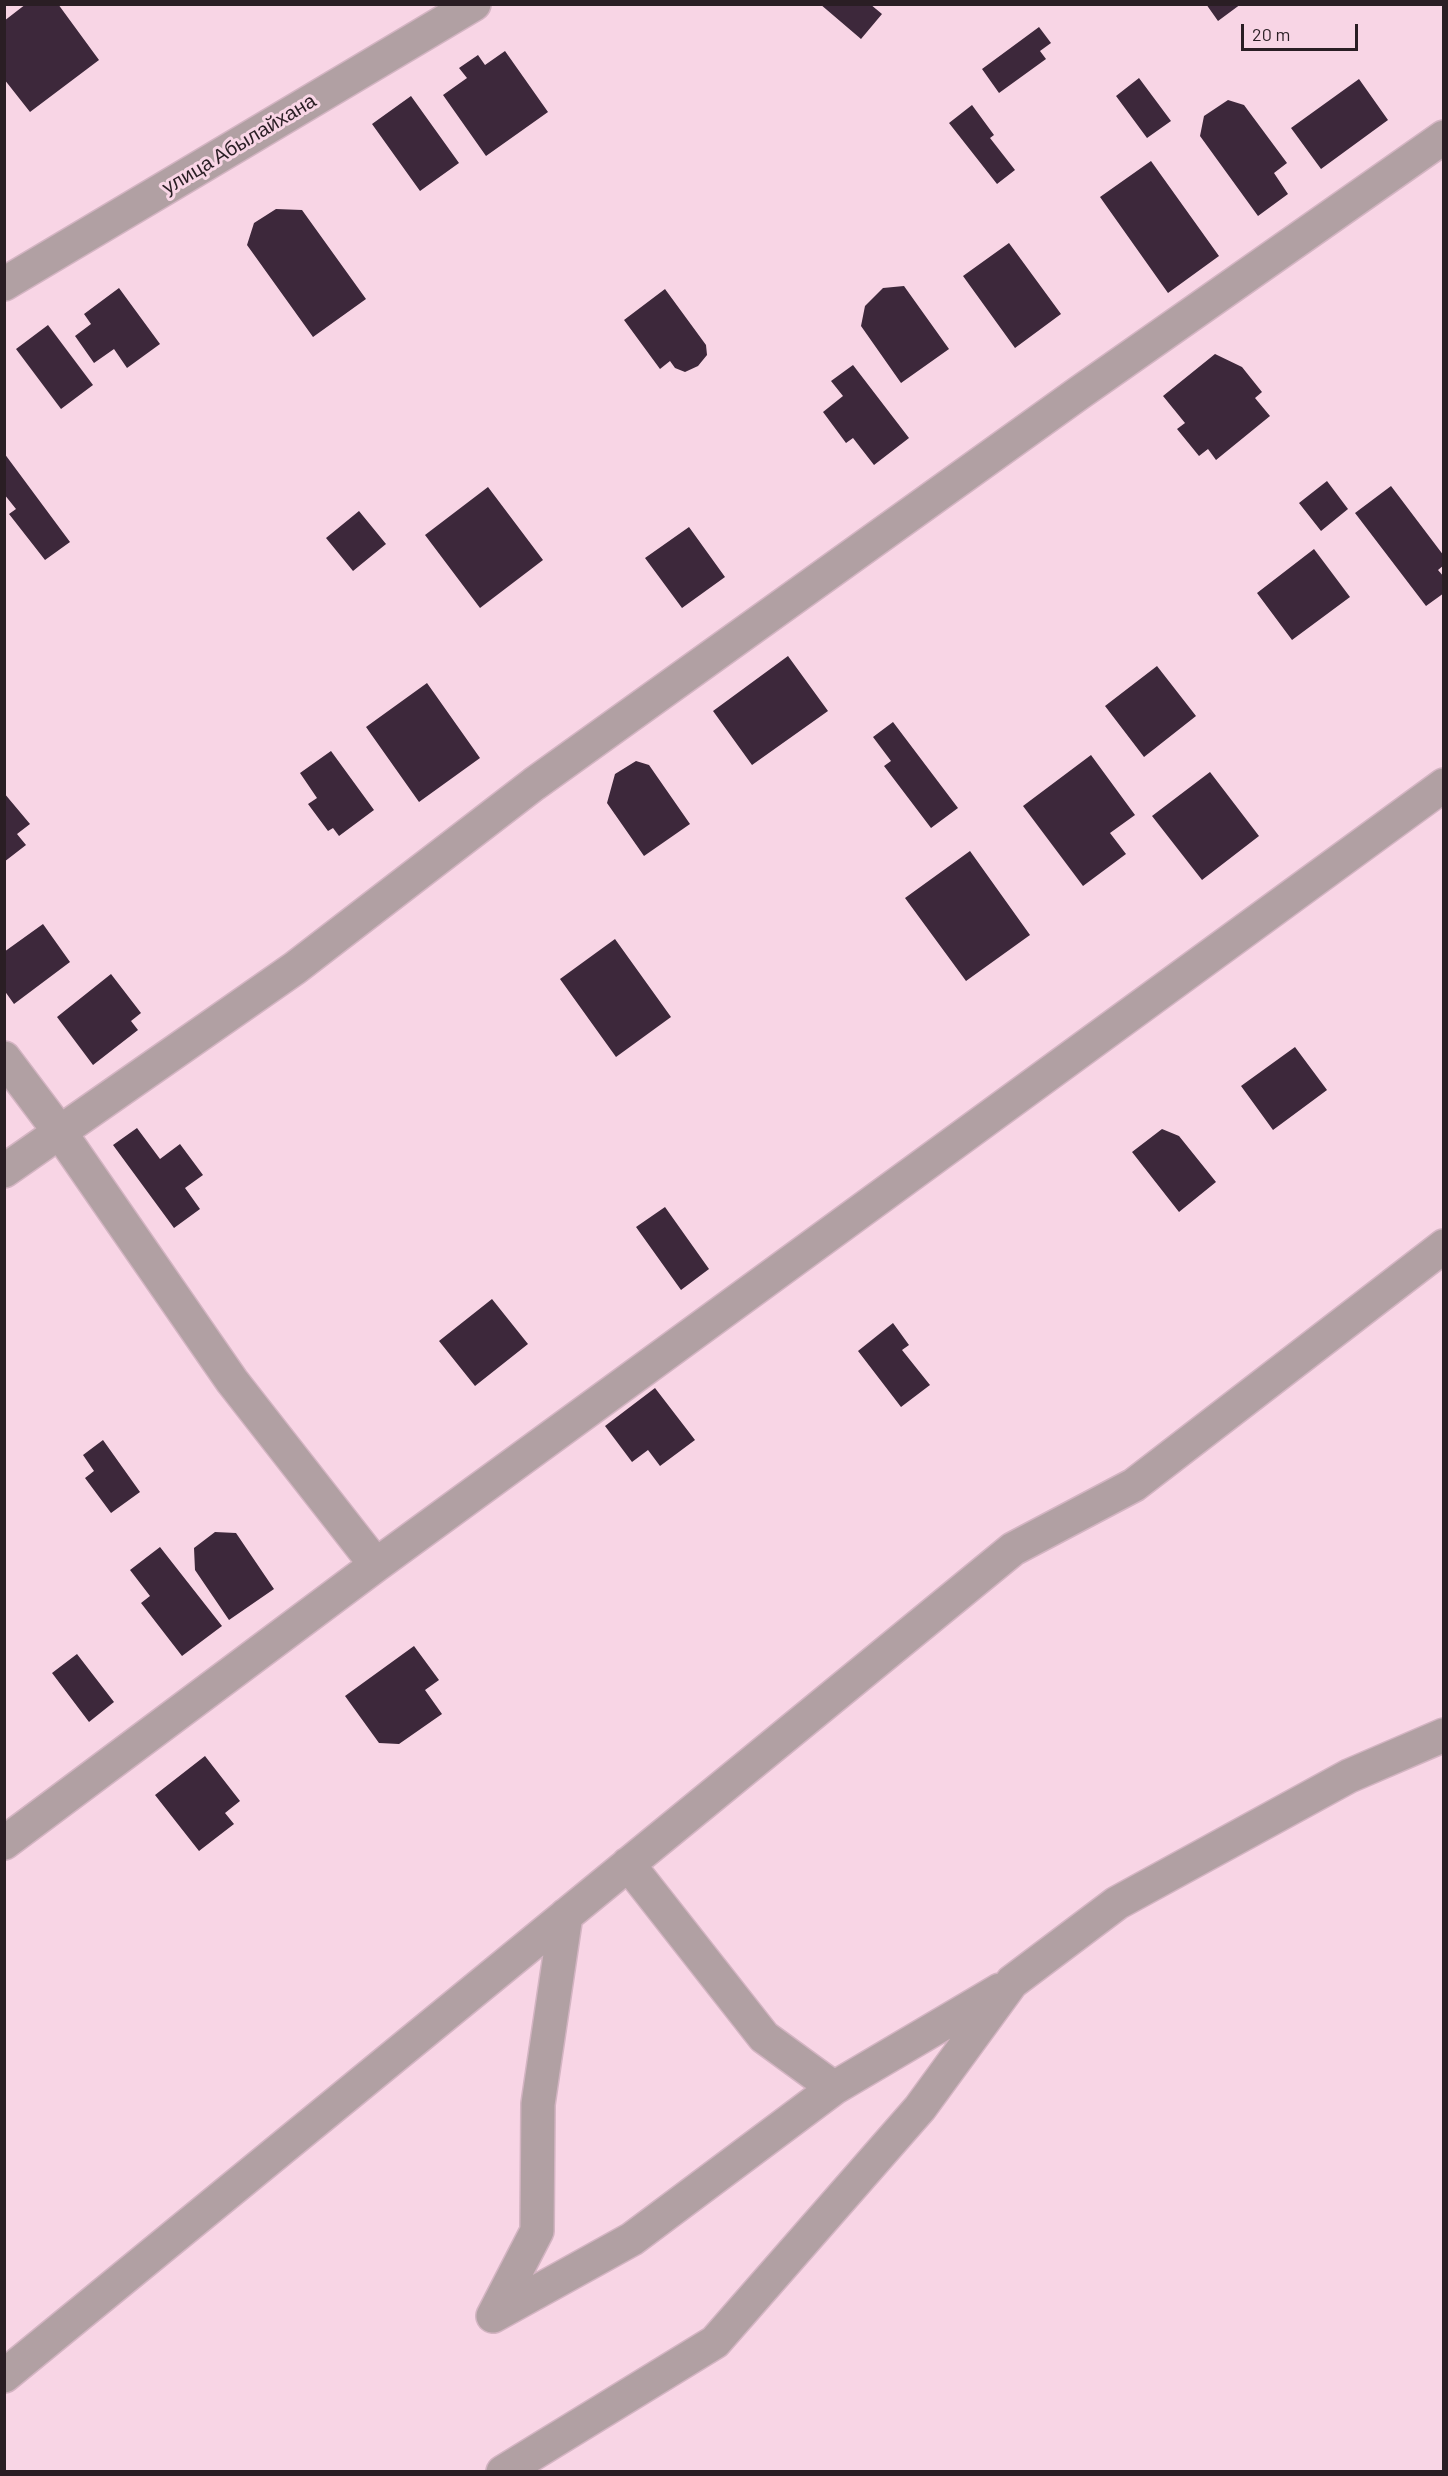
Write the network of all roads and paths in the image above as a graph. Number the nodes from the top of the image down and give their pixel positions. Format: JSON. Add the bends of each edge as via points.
{"nodes":[{"id":1,"x":474,"y":4,"type":"edge"},
{"id":2,"x":1443,"y":137,"type":"edge"},
{"id":3,"x":4,"y":284,"type":"edge"},
{"id":4,"x":1443,"y":785,"type":"edge"},
{"id":5,"x":4,"y":1059,"type":"edge"},
{"id":6,"x":59,"y":1131,"type":"junction"},
{"id":7,"x":4,"y":1171,"type":"edge"},
{"id":8,"x":1443,"y":1246,"type":"edge"},
{"id":9,"x":376,"y":1565,"type":"junction"},
{"id":10,"x":1443,"y":1735,"type":"edge"},
{"id":11,"x":4,"y":1843,"type":"edge"},
{"id":12,"x":628,"y":1864,"type":"junction"},
{"id":13,"x":566,"y":1915,"type":"junction"},
{"id":14,"x":1012,"y":1982,"type":"junction"},
{"id":15,"x":834,"y":2088,"type":"junction"},
{"id":16,"x":4,"y":2376,"type":"edge"},
{"id":17,"x":503,"y":2472,"type":"edge"}],
"edges":[{"from":1,"to":3,"type":"street","name":"улица Абылайхана"},
{"from":2,"to":6,"type":"street","via":[[583,749],[295,968]]},
{"from":4,"to":9,"type":"street"},
{"from":5,"to":6,"type":"street"},
{"from":6,"to":7,"type":"street"},
{"from":6,"to":9,"type":"street","via":[[232,1381]]},
{"from":8,"to":12,"type":"street","via":[[1134,1485],[1013,1549]]},
{"from":9,"to":11,"type":"street"},
{"from":10,"to":14,"type":"street","via":[[1348,1776],[1117,1904]]},
{"from":12,"to":13,"type":"street"},
{"from":12,"to":15,"type":"street","via":[[764,2037]]},
{"from":13,"to":15,"type":"street","via":[[538,2104],[537,2231],[493,2316],[632,2240]]},
{"from":13,"to":16,"type":"street"},
{"from":14,"to":15,"type":"street"},
{"from":14,"to":17,"type":"street","via":[[920,2108],[715,2342]]}]}
